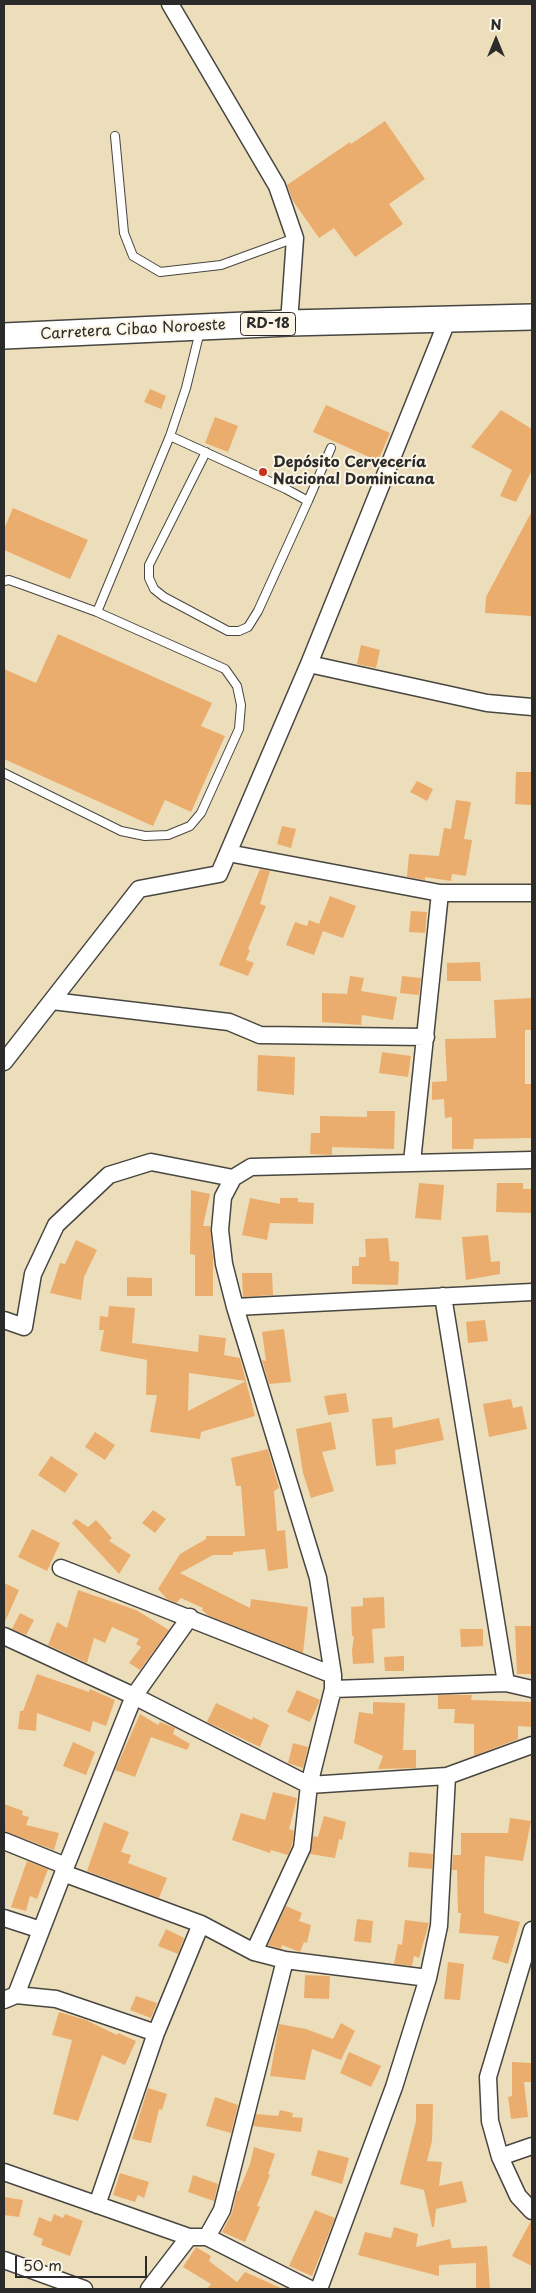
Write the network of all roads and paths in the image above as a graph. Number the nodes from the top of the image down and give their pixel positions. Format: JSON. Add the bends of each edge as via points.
{"nodes":[{"id":1,"x":170,"y":4,"type":"edge"},
{"id":2,"x":115,"y":136,"type":"dead end"},
{"id":3,"x":295,"y":238,"type":"junction"},
{"id":4,"x":532,"y":317,"type":"edge"},
{"id":5,"x":448,"y":319,"type":"junction"},
{"id":6,"x":289,"y":323,"type":"junction"},
{"id":7,"x":201,"y":326,"type":"junction"},
{"id":8,"x":4,"y":336,"type":"edge"},
{"id":9,"x":170,"y":436,"type":"junction"},
{"id":10,"x":331,"y":448,"type":"dead end"},
{"id":11,"x":206,"y":452,"type":"junction"},
{"id":12,"x":308,"y":501,"type":"junction"},
{"id":13,"x":4,"y":581,"type":"edge"},
{"id":14,"x":97,"y":612,"type":"junction"},
{"id":15,"x":309,"y":664,"type":"junction"},
{"id":16,"x":532,"y":707,"type":"edge"},
{"id":17,"x":4,"y":773,"type":"edge"},
{"id":18,"x":228,"y":853,"type":"junction"},
{"id":19,"x":440,"y":893,"type":"junction"},
{"id":20,"x":532,"y":893,"type":"edge"},
{"id":21,"x":52,"y":1001,"type":"junction"},
{"id":22,"x":426,"y":1037,"type":"junction"},
{"id":23,"x":4,"y":1062,"type":"edge"},
{"id":24,"x":532,"y":1160,"type":"edge"},
{"id":25,"x":412,"y":1162,"type":"junction"},
{"id":26,"x":233,"y":1178,"type":"junction"},
{"id":27,"x":532,"y":1292,"type":"edge"},
{"id":28,"x":443,"y":1296,"type":"junction"},
{"id":29,"x":235,"y":1307,"type":"junction"},
{"id":30,"x":4,"y":1320,"type":"edge"},
{"id":31,"x":62,"y":1568,"type":"dead end"},
{"id":32,"x":190,"y":1617,"type":"junction"},
{"id":33,"x":4,"y":1636,"type":"edge"},
{"id":34,"x":333,"y":1682,"type":"junction"},
{"id":35,"x":506,"y":1683,"type":"junction"},
{"id":36,"x":532,"y":1688,"type":"edge"},
{"id":37,"x":134,"y":1696,"type":"junction"},
{"id":38,"x":532,"y":1745,"type":"edge"},
{"id":39,"x":447,"y":1776,"type":"junction"},
{"id":40,"x":309,"y":1785,"type":"junction"},
{"id":41,"x":4,"y":1841,"type":"edge"},
{"id":42,"x":65,"y":1869,"type":"junction"},
{"id":43,"x":4,"y":1918,"type":"edge"},
{"id":44,"x":201,"y":1924,"type":"junction"},
{"id":45,"x":41,"y":1930,"type":"junction"},
{"id":46,"x":532,"y":1930,"type":"edge"},
{"id":47,"x":254,"y":1952,"type":"junction"},
{"id":48,"x":285,"y":1960,"type":"junction"},
{"id":49,"x":428,"y":1978,"type":"junction"},
{"id":50,"x":10,"y":1997,"type":"edge"},
{"id":51,"x":156,"y":2033,"type":"junction"},
{"id":52,"x":532,"y":2146,"type":"edge"},
{"id":53,"x":500,"y":2157,"type":"junction"},
{"id":54,"x":4,"y":2172,"type":"edge"},
{"id":55,"x":96,"y":2205,"type":"junction"},
{"id":56,"x":532,"y":2211,"type":"edge"},
{"id":57,"x":189,"y":2237,"type":"junction"},
{"id":58,"x":207,"y":2237,"type":"junction"},
{"id":59,"x":4,"y":2260,"type":"edge"},
{"id":60,"x":84,"y":2289,"type":"edge"},
{"id":61,"x":148,"y":2289,"type":"edge"},
{"id":62,"x":310,"y":2289,"type":"edge"},
{"id":63,"x":319,"y":2289,"type":"edge"}],
"edges":[{"from":1,"to":3,"type":"street","via":[[277,186]]},
{"from":2,"to":3,"type":"lane","via":[[124,233],[133,256],[160,272],[221,265]]},
{"from":3,"to":6,"type":"street"},
{"from":4,"to":5,"type":"main road","name":"Carretera Cibao Noroeste","number":"RD-18"},
{"from":5,"to":6,"type":"main road","name":"Carretera Cibao Noroeste","number":"RD-18"},
{"from":5,"to":15,"type":"street"},
{"from":6,"to":7,"type":"main road","name":"Carretera Cibao Noroeste","number":"RD-18"},
{"from":7,"to":8,"type":"main road","name":"Carretera Cibao Noroeste","number":"RD-18"},
{"from":7,"to":9,"type":"lane"},
{"from":9,"to":11,"type":"lane"},
{"from":9,"to":14,"type":"lane"},
{"from":10,"to":12,"type":"lane"},
{"from":11,"to":12,"type":"lane"},
{"from":11,"to":12,"type":"lane","via":[[149,565],[149,578],[154,589],[164,597],[228,631],[239,631],[253,619]]},
{"from":13,"to":14,"type":"lane","via":[[9,580]]},
{"from":14,"to":17,"type":"lane","via":[[224,668],[236,686],[241,705],[239,729],[202,813],[190,826],[168,835],[121,832]]},
{"from":15,"to":16,"type":"street","via":[[487,703]]},
{"from":15,"to":18,"type":"street"},
{"from":18,"to":19,"type":"street"},
{"from":18,"to":21,"type":"street","via":[[219,874],[139,889]]},
{"from":19,"to":20,"type":"street"},
{"from":19,"to":22,"type":"street"},
{"from":21,"to":22,"type":"street","via":[[229,1022],[260,1035]]},
{"from":21,"to":23,"type":"street"},
{"from":22,"to":25,"type":"street"},
{"from":24,"to":25,"type":"street"},
{"from":25,"to":26,"type":"street","via":[[251,1167]]},
{"from":26,"to":29,"type":"street","via":[[223,1197],[220,1230],[224,1264]]},
{"from":26,"to":30,"type":"street","via":[[151,1162],[108,1175],[56,1225],[33,1274],[24,1327]]},
{"from":27,"to":28,"type":"street"},
{"from":28,"to":29,"type":"street"},
{"from":28,"to":35,"type":"street"},
{"from":29,"to":34,"type":"street","via":[[318,1578]]},
{"from":31,"to":32,"type":"street"},
{"from":32,"to":34,"type":"street"},
{"from":32,"to":37,"type":"street"},
{"from":33,"to":37,"type":"street"},
{"from":34,"to":35,"type":"street"},
{"from":34,"to":40,"type":"street"},
{"from":35,"to":36,"type":"street"},
{"from":37,"to":40,"type":"street"},
{"from":37,"to":42,"type":"street"},
{"from":38,"to":39,"type":"street"},
{"from":39,"to":40,"type":"street"},
{"from":39,"to":49,"type":"street","via":[[439,1926]]},
{"from":40,"to":47,"type":"street","via":[[302,1848]]},
{"from":41,"to":42,"type":"street"},
{"from":42,"to":44,"type":"street"},
{"from":42,"to":45,"type":"street"},
{"from":43,"to":45,"type":"street"},
{"from":44,"to":47,"type":"street"},
{"from":44,"to":51,"type":"street"},
{"from":45,"to":50,"type":"street"},
{"from":46,"to":53,"type":"street","via":[[488,2077],[490,2121]]},
{"from":47,"to":48,"type":"street"},
{"from":48,"to":49,"type":"street"},
{"from":48,"to":58,"type":"street","via":[[222,2210]]},
{"from":49,"to":63,"type":"street","via":[[394,2087]]},
{"from":50,"to":51,"type":"street","via":[[56,1999]]},
{"from":51,"to":55,"type":"street"},
{"from":52,"to":53,"type":"street"},
{"from":53,"to":56,"type":"street","via":[[518,2196]]},
{"from":54,"to":55,"type":"street"},
{"from":55,"to":57,"type":"street"},
{"from":57,"to":58,"type":"street"},
{"from":57,"to":61,"type":"street"},
{"from":58,"to":62,"type":"street"},
{"from":59,"to":60,"type":"street"}]}
